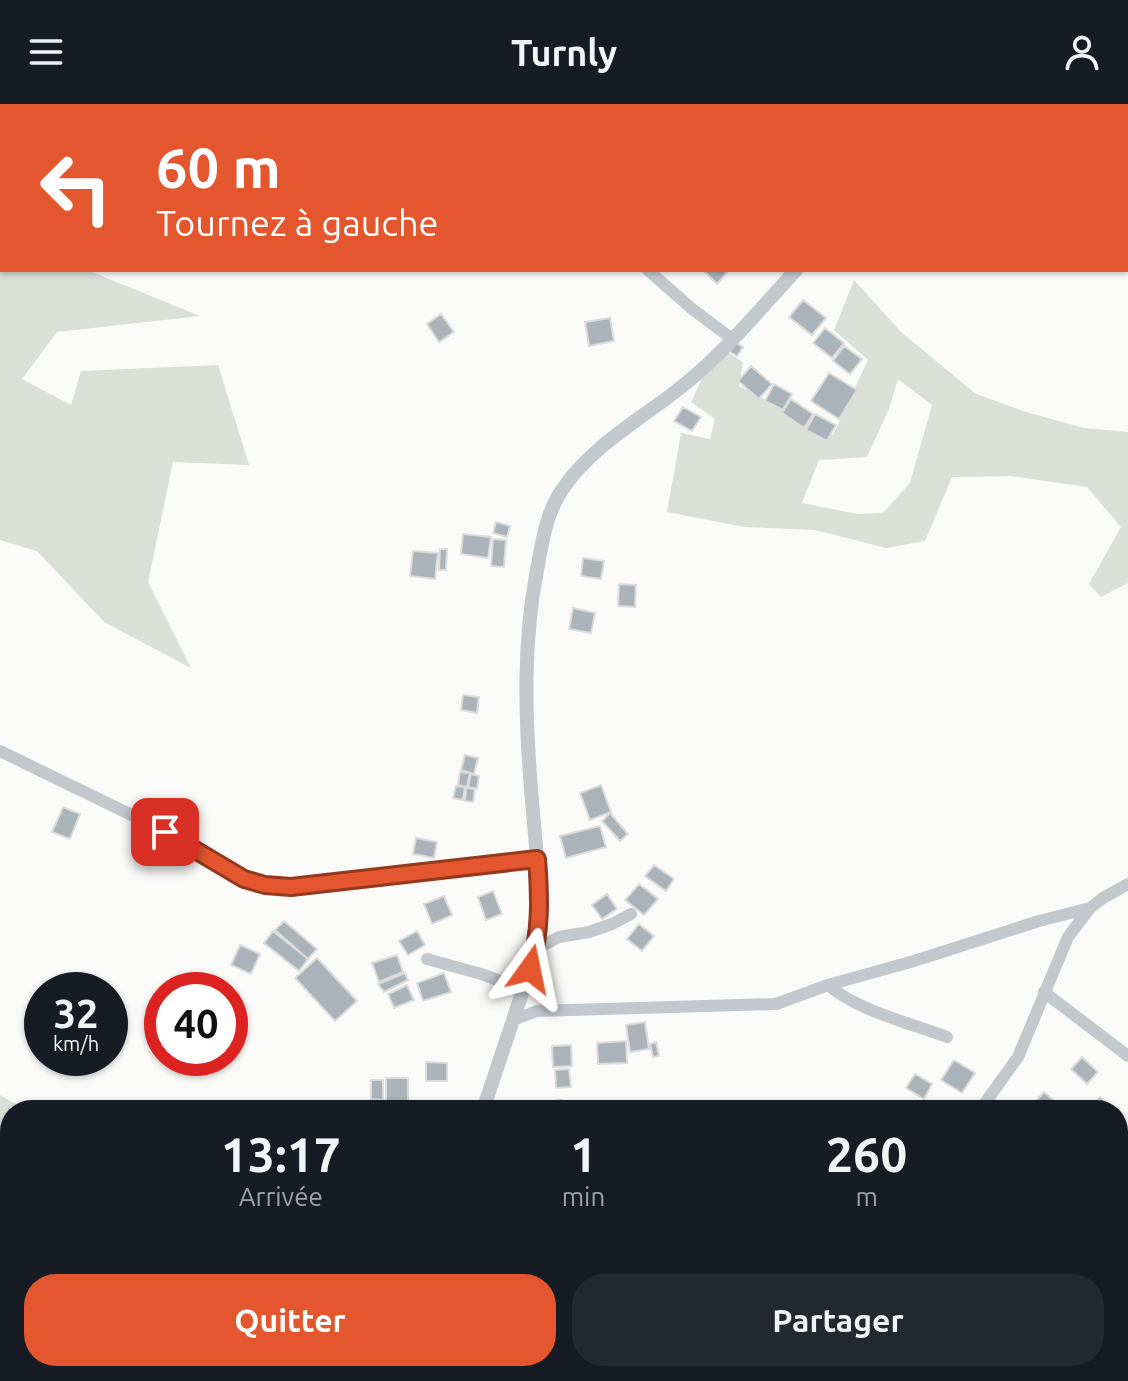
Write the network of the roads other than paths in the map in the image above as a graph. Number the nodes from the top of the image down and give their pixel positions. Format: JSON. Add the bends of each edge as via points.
{"nodes":[{"id":1,"x":650,"y":272,"type":"edge"},
{"id":2,"x":794,"y":272,"type":"edge"},
{"id":3,"x":732,"y":339,"type":"junction"},
{"id":4,"x":0,"y":751,"type":"edge"},
{"id":5,"x":537,"y":859,"type":"junction"},
{"id":6,"x":1128,"y":884,"type":"edge"},
{"id":7,"x":1090,"y":908,"type":"junction"},
{"id":8,"x":631,"y":914,"type":"dead end"},
{"id":9,"x":536,"y":949,"type":"junction"},
{"id":10,"x":427,"y":959,"type":"dead end"},
{"id":11,"x":828,"y":985,"type":"junction"},
{"id":12,"x":523,"y":989,"type":"junction"},
{"id":13,"x":1044,"y":992,"type":"junction"},
{"id":14,"x":513,"y":1020,"type":"junction"},
{"id":15,"x":947,"y":1037,"type":"dead end"},
{"id":16,"x":1128,"y":1056,"type":"edge"},
{"id":17,"x":486,"y":1100,"type":"edge"},
{"id":18,"x":987,"y":1100,"type":"edge"}],
"edges":[{"from":1,"to":3,"type":"street"},
{"from":2,"to":3,"type":"street"},
{"from":3,"to":5,"type":"street","via":[[571,477],[551,509],[531,601],[527,660],[527,748]]},
{"from":4,"to":5,"type":"street","via":[[148,823],[244,879],[265,885],[320,885]]},
{"from":5,"to":9,"type":"street"},
{"from":6,"to":7,"type":"street"},
{"from":7,"to":11,"type":"street"},
{"from":7,"to":13,"type":"street","via":[[1068,937]]},
{"from":8,"to":9,"type":"street"},
{"from":9,"to":12,"type":"street"},
{"from":10,"to":12,"type":"street"},
{"from":11,"to":14,"type":"street","via":[[776,1004],[537,1011]]},
{"from":11,"to":15,"type":"street","via":[[875,1011]]},
{"from":12,"to":14,"type":"street"},
{"from":13,"to":16,"type":"street"},
{"from":13,"to":18,"type":"street","via":[[1018,1057]]},
{"from":14,"to":17,"type":"street"}]}
